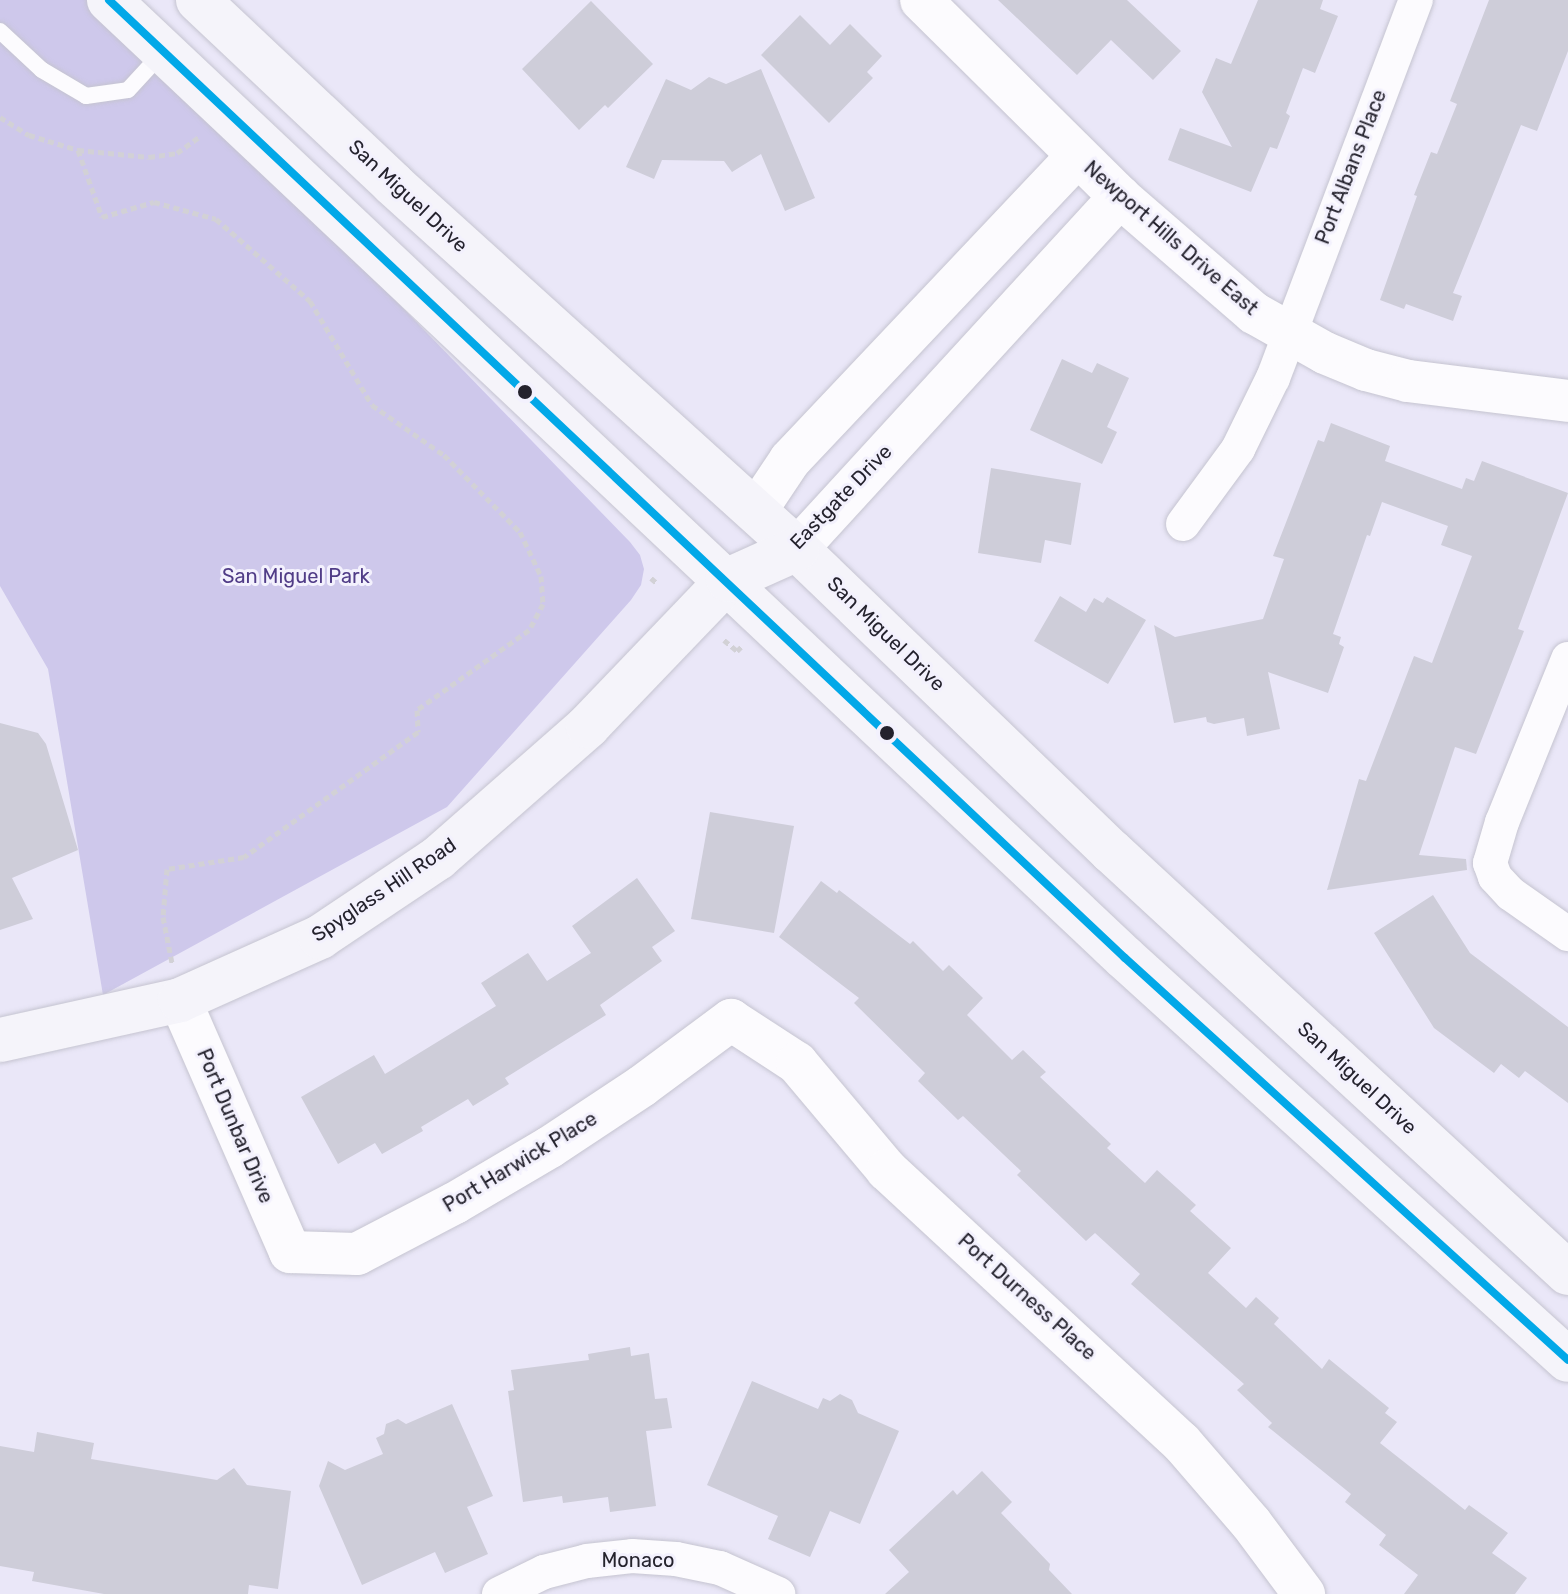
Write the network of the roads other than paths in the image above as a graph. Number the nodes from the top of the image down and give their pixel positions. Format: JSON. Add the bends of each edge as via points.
{"nodes":[{"id":1,"x":109,"y":0,"type":"edge"},
{"id":2,"x":198,"y":0,"type":"edge"},
{"id":3,"x":921,"y":0,"type":"edge"},
{"id":4,"x":1416,"y":0,"type":"edge"},
{"id":5,"x":0,"y":31,"type":"edge"},
{"id":6,"x":164,"y":51,"type":"junction"},
{"id":7,"x":1077,"y":156,"type":"junction"},
{"id":8,"x":1120,"y":197,"type":"junction"},
{"id":9,"x":1289,"y":334,"type":"junction"},
{"id":10,"x":1568,"y":401,"type":"edge"},
{"id":11,"x":756,"y":511,"type":"junction"},
{"id":12,"x":1183,"y":524,"type":"dead end"},
{"id":13,"x":797,"y":549,"type":"junction"},
{"id":14,"x":728,"y":580,"type":"junction"},
{"id":15,"x":1568,"y":659,"type":"edge"},
{"id":16,"x":1568,"y":934,"type":"edge"},
{"id":17,"x":180,"y":1000,"type":"junction"},
{"id":18,"x":731,"y":1020,"type":"joint"},
{"id":19,"x":0,"y":1040,"type":"edge"},
{"id":20,"x":290,"y":1252,"type":"joint"},
{"id":21,"x":1568,"y":1273,"type":"edge"},
{"id":22,"x":1568,"y":1360,"type":"edge"},
{"id":23,"x":499,"y":1594,"type":"edge"},
{"id":24,"x":778,"y":1594,"type":"edge"},
{"id":25,"x":1304,"y":1594,"type":"edge"}],
"edges":[{"from":1,"to":6,"type":"main road"},
{"from":2,"to":11,"type":"main road","name":"San Miguel Drive","via":[[393,184]]},
{"from":3,"to":7,"type":"street","name":"Newport Hills Drive East"},
{"from":4,"to":9,"type":"street","name":"Port Albans Place"},
{"from":5,"to":6,"type":"lane","via":[[42,70],[86,96],[128,90]]},
{"from":6,"to":14,"type":"main road"},
{"from":7,"to":8,"type":"street","name":"Newport Hills Drive East"},
{"from":7,"to":11,"type":"street","via":[[790,460]]},
{"from":8,"to":9,"type":"street","name":"Newport Hills Drive East","via":[[1254,313]]},
{"from":8,"to":13,"type":"street","name":"Eastgate Drive"},
{"from":9,"to":10,"type":"street","name":"Newport Hills Drive East","via":[[1366,370],[1408,381]]},
{"from":9,"to":12,"type":"street","name":"Port Albans Place","via":[[1238,449]]},
{"from":11,"to":13,"type":"main road","name":"San Miguel Drive"},
{"from":11,"to":14,"type":"main road"},
{"from":13,"to":14,"type":"main road","name":"Eastgate Drive"},
{"from":13,"to":21,"type":"main road","name":"San Miguel Drive","via":[[1111,851]]},
{"from":14,"to":17,"type":"main road","name":"Spyglass Hill Road","via":[[588,726],[438,858],[320,937]]},
{"from":14,"to":22,"type":"main road","via":[[1125,958]]},
{"from":15,"to":16,"type":"street","via":[[1490,863],[1511,894]]},
{"from":17,"to":19,"type":"main road","name":"Spyglass Hill Road"},
{"from":17,"to":20,"type":"street","name":"Port Dunbar Drive"},
{"from":18,"to":20,"type":"street","name":"Port Harwick Place","via":[[550,1147],[443,1209],[357,1254]]},
{"from":18,"to":25,"type":"street","name":"Port Durness Place","via":[[797,1063],[887,1170],[1141,1402],[1215,1480]]},
{"from":23,"to":24,"type":"street","name":"Monaco","via":[[544,1572],[632,1556],[720,1568]]}]}
